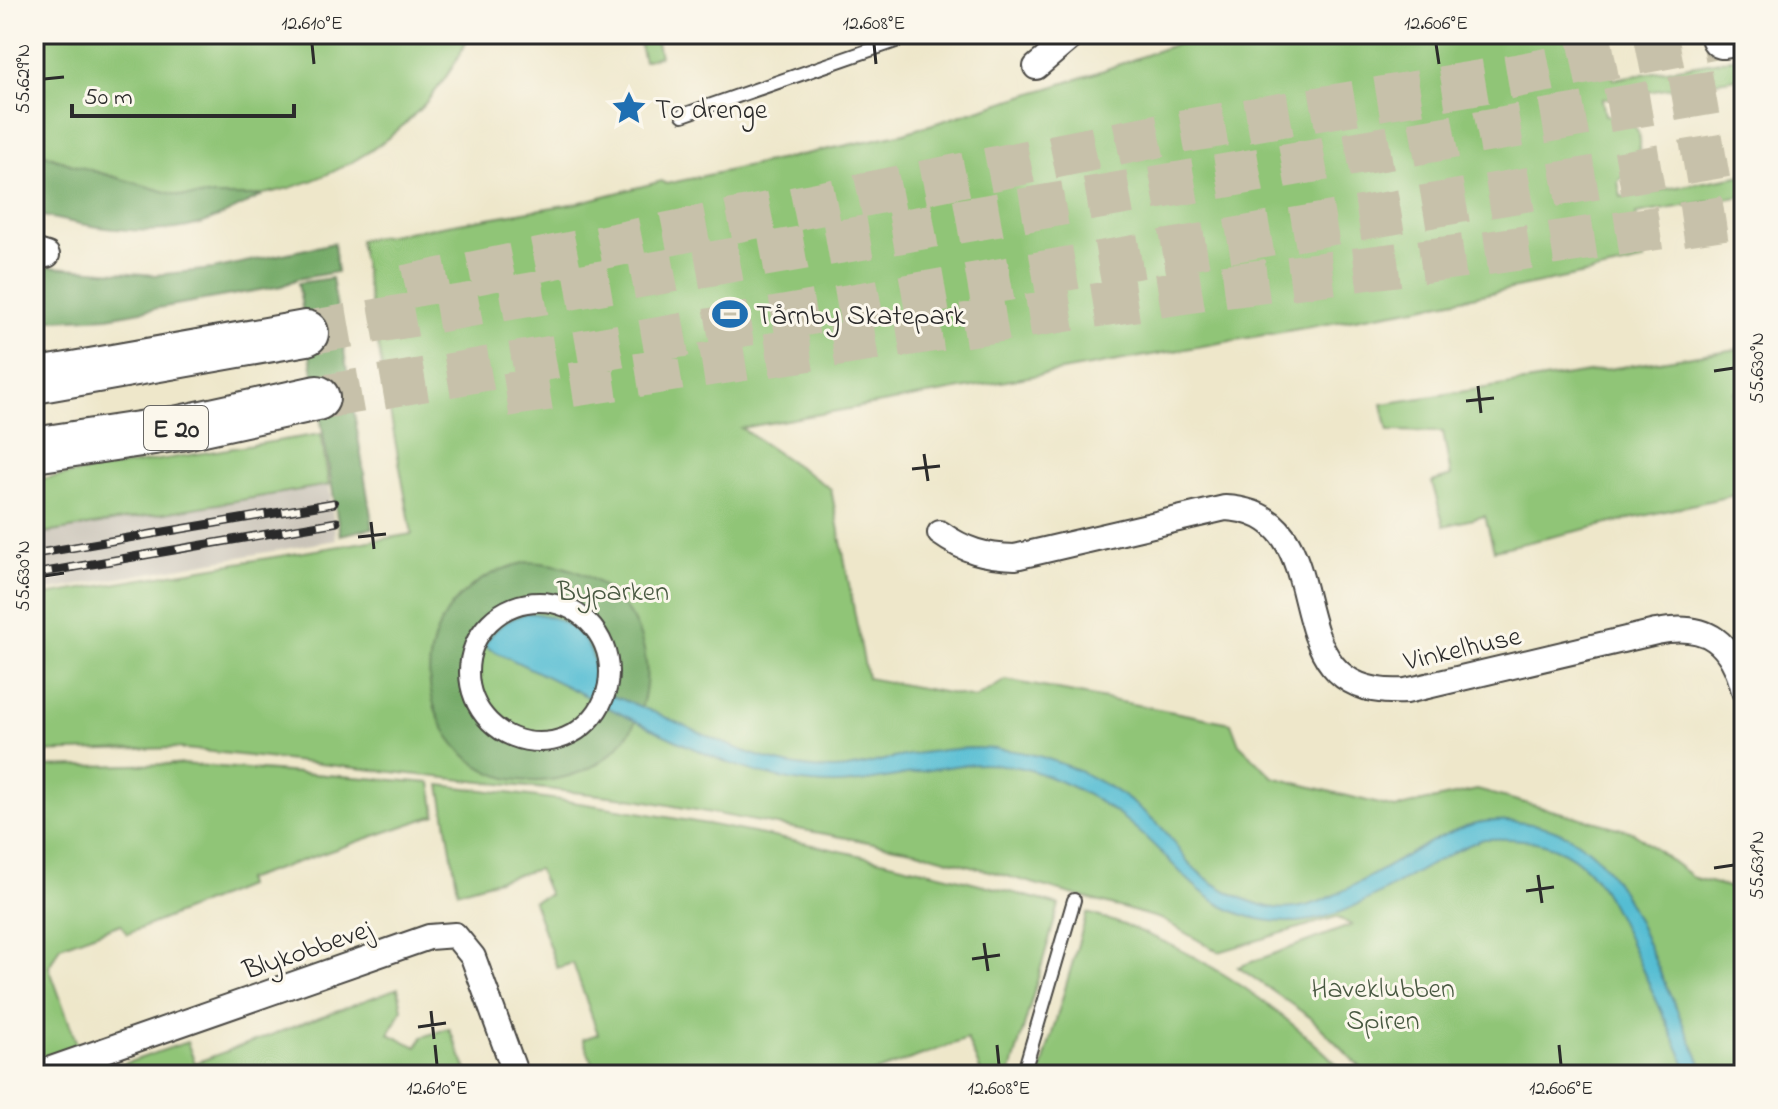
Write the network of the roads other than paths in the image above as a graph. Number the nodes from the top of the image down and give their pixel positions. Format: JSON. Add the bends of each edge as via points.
{"nodes":[{"id":1,"x":916,"y":34,"type":"edge"},
{"id":2,"x":1075,"y":34,"type":"edge"},
{"id":3,"x":1036,"y":67,"type":"dead end"},
{"id":4,"x":683,"y":115,"type":"dead end"},
{"id":5,"x":34,"y":367,"type":"edge"},
{"id":6,"x":34,"y":381,"type":"edge"},
{"id":7,"x":319,"y":411,"type":"tunnel mouth"},
{"id":8,"x":34,"y":450,"type":"edge"},
{"id":9,"x":940,"y":533,"type":"dead end"},
{"id":10,"x":1744,"y":691,"type":"edge"},
{"id":11,"x":596,"y":713,"type":"joint"},
{"id":12,"x":1074,"y":900,"type":"dead end"},
{"id":13,"x":34,"y":1075,"type":"edge"},
{"id":14,"x":516,"y":1075,"type":"edge"},
{"id":15,"x":1023,"y":1075,"type":"edge"}],
"edges":[{"from":1,"to":4,"type":"lane"},
{"from":2,"to":3,"type":"street"},
{"from":5,"to":6,"type":"highway","via":[[69,351],[304,320]]},
{"from":7,"to":8,"type":"highway","number":"E 20"},
{"from":9,"to":10,"type":"street","name":"Vinkelhuse","via":[[985,556],[1015,557],[1225,508],[1244,509],[1276,524],[1288,538],[1317,643],[1338,672],[1370,690],[1406,691],[1687,629],[1719,642],[1735,663]]},
{"from":11,"to":11,"type":"street","via":[[575,732],[549,741],[508,735],[477,706],[470,687],[472,650],[481,633],[493,619],[526,603],[545,602],[580,614],[603,643],[608,661],[609,679]]},
{"from":12,"to":15,"type":"lane"},
{"from":13,"to":14,"type":"street","name":"Blykobbevej","via":[[429,937],[455,935],[473,957]]}]}
